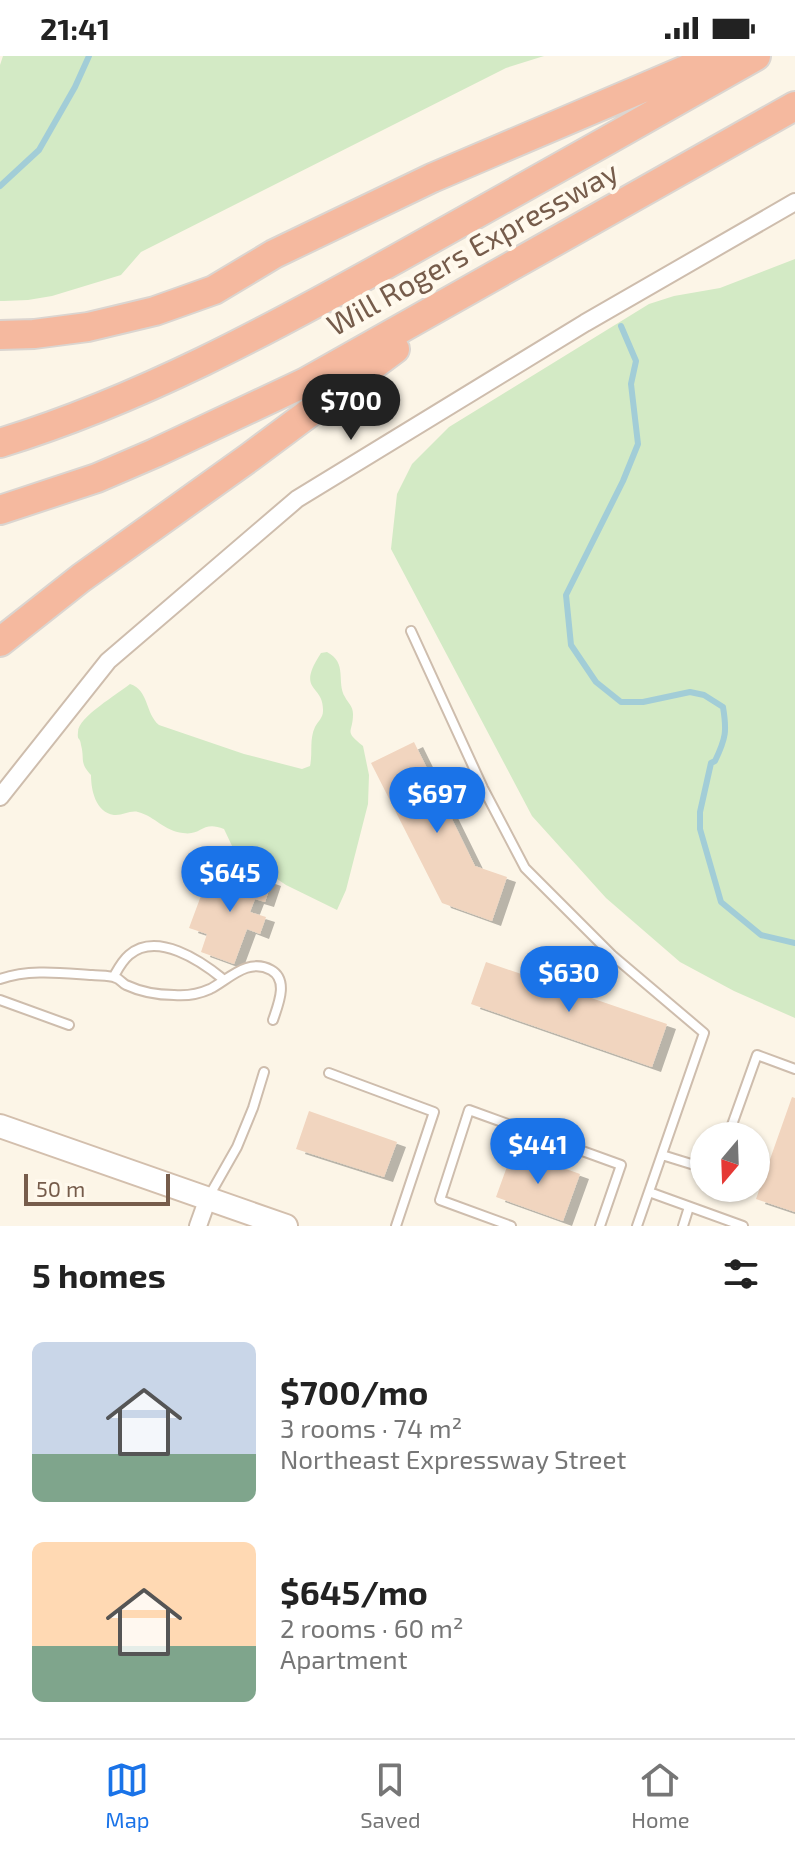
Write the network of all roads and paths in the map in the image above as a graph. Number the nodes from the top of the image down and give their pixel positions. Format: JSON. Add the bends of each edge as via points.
{"nodes":[{"id":1,"x":718,"y":56,"type":"edge"},
{"id":2,"x":756,"y":56,"type":"edge"},
{"id":3,"x":795,"y":106,"type":"edge"},
{"id":4,"x":795,"y":202,"type":"edge"},
{"id":5,"x":492,"y":277,"type":"junction"},
{"id":6,"x":0,"y":335,"type":"edge"},
{"id":7,"x":0,"y":443,"type":"edge"},
{"id":8,"x":0,"y":510,"type":"edge"},
{"id":9,"x":411,"y":631,"type":"dead end"},
{"id":10,"x":0,"y":642,"type":"edge"},
{"id":11,"x":0,"y":797,"type":"edge"},
{"id":12,"x":114,"y":976,"type":"junction"},
{"id":13,"x":0,"y":979,"type":"edge"},
{"id":14,"x":223,"y":979,"type":"junction"},
{"id":15,"x":0,"y":1000,"type":"edge"},
{"id":16,"x":273,"y":1020,"type":"dead end"},
{"id":17,"x":69,"y":1025,"type":"dead end"},
{"id":18,"x":795,"y":1069,"type":"edge"},
{"id":19,"x":264,"y":1072,"type":"dead end"},
{"id":20,"x":329,"y":1073,"type":"dead end"},
{"id":21,"x":733,"y":1122,"type":"edge"},
{"id":22,"x":0,"y":1126,"type":"edge"},
{"id":23,"x":662,"y":1155,"type":"junction"},
{"id":24,"x":690,"y":1164,"type":"edge"},
{"id":25,"x":649,"y":1192,"type":"junction"},
{"id":26,"x":208,"y":1198,"type":"junction"},
{"id":27,"x":689,"y":1207,"type":"junction"},
{"id":28,"x":198,"y":1226,"type":"edge"},
{"id":29,"x":286,"y":1226,"type":"edge"},
{"id":30,"x":396,"y":1226,"type":"edge"},
{"id":31,"x":511,"y":1226,"type":"edge"},
{"id":32,"x":600,"y":1226,"type":"edge"},
{"id":33,"x":637,"y":1226,"type":"edge"},
{"id":34,"x":683,"y":1226,"type":"edge"},
{"id":35,"x":743,"y":1226,"type":"edge"}],
"edges":[{"from":1,"to":6,"type":"highway","via":[[432,178],[274,254],[214,290],[88,327]]},
{"from":2,"to":7,"type":"highway","name":"Will Rogers Expressway","via":[[302,311],[120,400]]},
{"from":3,"to":5,"type":"highway","name":"Will Rogers Expressway"},
{"from":4,"to":11,"type":"street","via":[[297,499],[108,661]]},
{"from":5,"to":8,"type":"highway","name":"Will Rogers Expressway","via":[[264,404],[97,478]]},
{"from":5,"to":10,"type":"highway"},
{"from":9,"to":23,"type":"lane","via":[[525,868],[612,955],[704,1033]]},
{"from":12,"to":13,"type":"lane","via":[[43,972]]},
{"from":12,"to":14,"type":"lane","via":[[137,989],[173,995],[193,995]]},
{"from":12,"to":14,"type":"lane","via":[[137,950],[162,947],[190,956]]},
{"from":14,"to":16,"type":"lane","via":[[258,966],[276,974],[281,984]]},
{"from":15,"to":17,"type":"lane"},
{"from":18,"to":21,"type":"lane","via":[[757,1055]]},
{"from":19,"to":26,"type":"lane","via":[[237,1147]]},
{"from":20,"to":30,"type":"lane","via":[[434,1112]]},
{"from":22,"to":26,"type":"main road"},
{"from":23,"to":24,"type":"lane"},
{"from":23,"to":25,"type":"lane"},
{"from":25,"to":27,"type":"lane"},
{"from":25,"to":33,"type":"lane"},
{"from":26,"to":28,"type":"street"},
{"from":26,"to":29,"type":"main road"},
{"from":27,"to":34,"type":"lane"},
{"from":27,"to":35,"type":"lane"},
{"from":31,"to":32,"type":"lane","via":[[440,1200],[469,1110],[621,1165]]}]}
